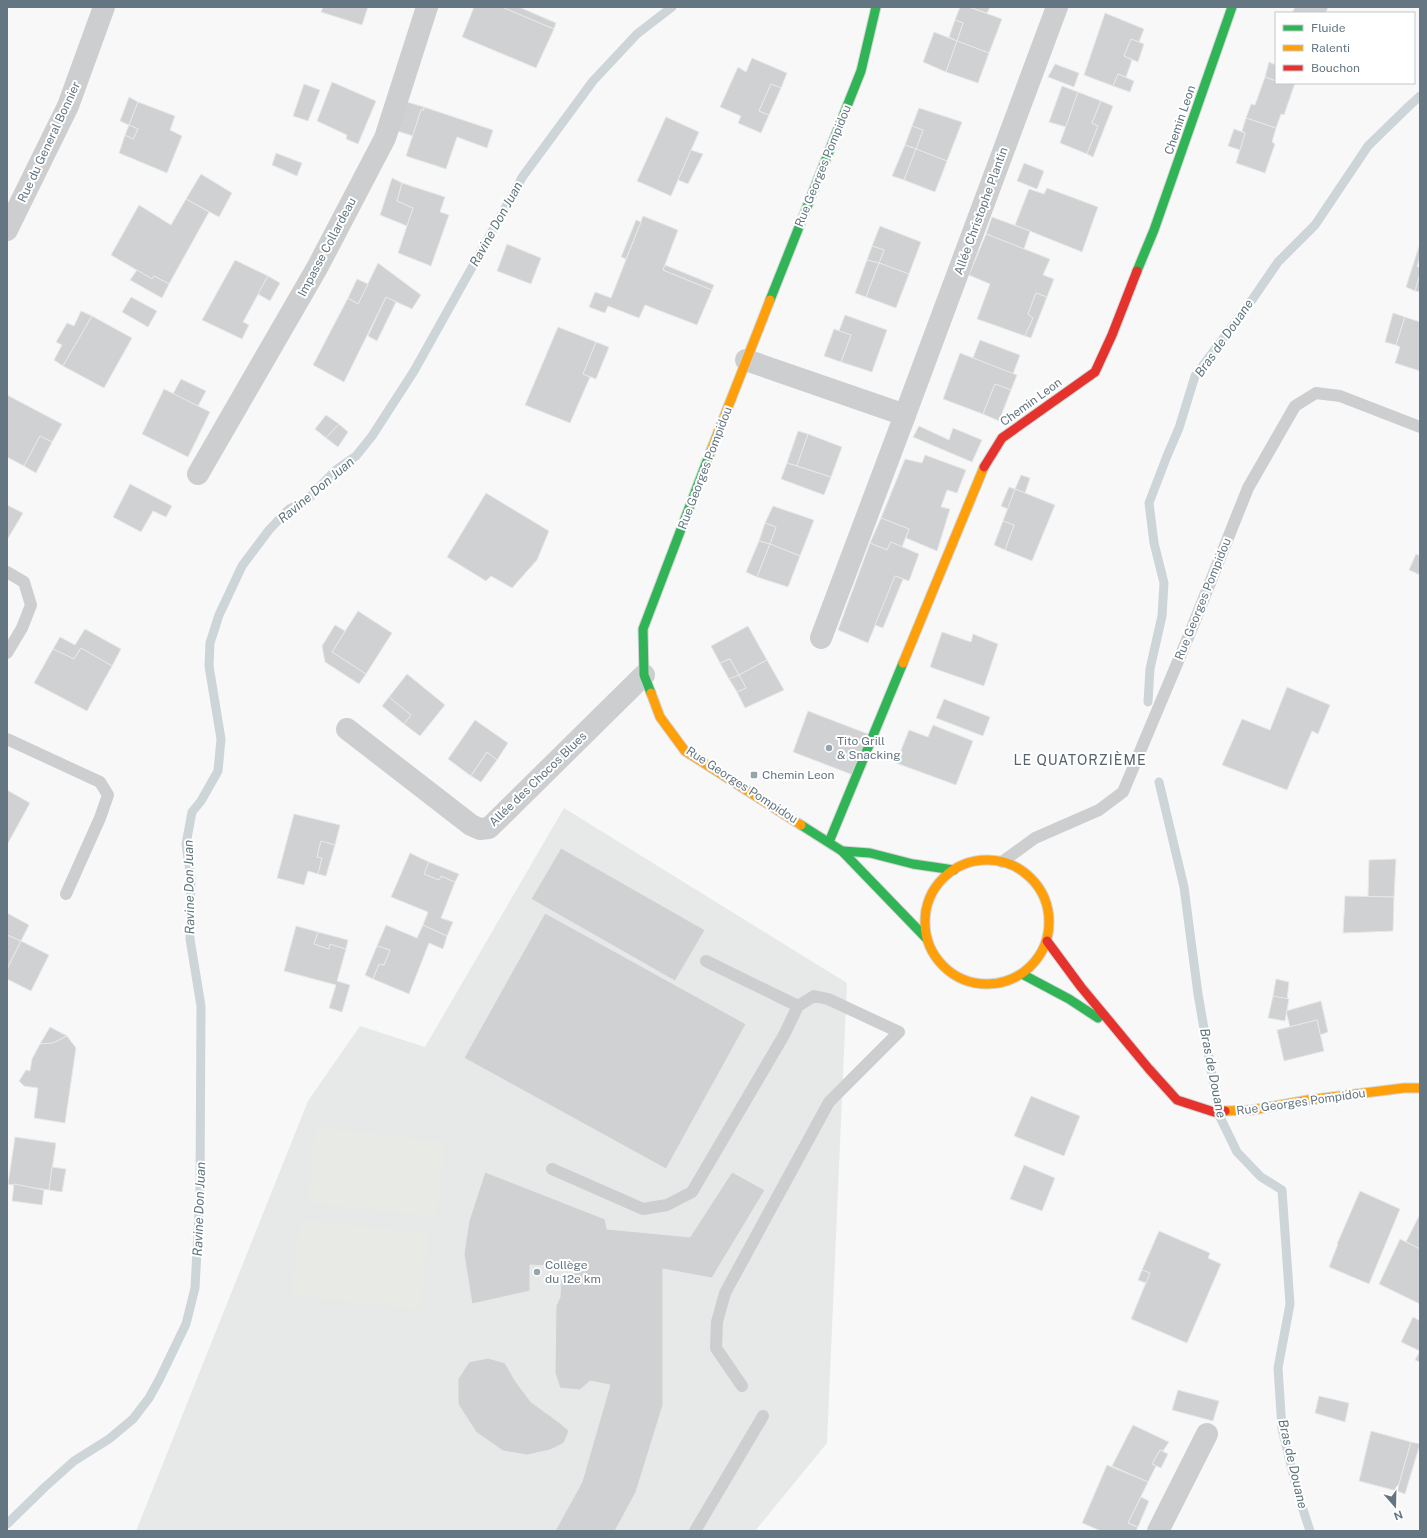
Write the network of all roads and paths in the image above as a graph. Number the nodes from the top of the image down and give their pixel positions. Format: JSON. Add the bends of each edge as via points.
{"nodes":[{"id":1,"x":104,"y":7,"type":"edge"},
{"id":2,"x":427,"y":7,"type":"edge"},
{"id":3,"x":876,"y":7,"type":"edge"},
{"id":4,"x":1057,"y":7,"type":"edge"},
{"id":5,"x":1232,"y":7,"type":"edge"},
{"id":6,"x":7,"y":230,"type":"edge"},
{"id":7,"x":746,"y":360,"type":"junction"},
{"id":8,"x":906,"y":416,"type":"junction"},
{"id":9,"x":1420,"y":427,"type":"edge"},
{"id":10,"x":198,"y":474,"type":"dead end"},
{"id":11,"x":7,"y":572,"type":"edge"},
{"id":12,"x":821,"y":638,"type":"dead end"},
{"id":13,"x":7,"y":653,"type":"edge"},
{"id":14,"x":644,"y":675,"type":"junction"},
{"id":15,"x":347,"y":729,"type":"dead end"},
{"id":16,"x":7,"y":738,"type":"edge"},
{"id":17,"x":829,"y":842,"type":"junction"},
{"id":18,"x":842,"y":851,"type":"junction"},
{"id":19,"x":1002,"y":862,"type":"junction"},
{"id":20,"x":954,"y":870,"type":"junction"},
{"id":21,"x":66,"y":894,"type":"dead end"},
{"id":22,"x":927,"y":939,"type":"junction"},
{"id":23,"x":1047,"y":941,"type":"junction"},
{"id":24,"x":706,"y":961,"type":"dead end"},
{"id":25,"x":1022,"y":974,"type":"junction"},
{"id":26,"x":798,"y":1006,"type":"junction"},
{"id":27,"x":1118,"y":1032,"type":"junction"},
{"id":28,"x":1420,"y":1088,"type":"edge"},
{"id":29,"x":552,"y":1169,"type":"dead end"},
{"id":30,"x":742,"y":1386,"type":"dead end"},
{"id":31,"x":763,"y":1416,"type":"dead end"},
{"id":32,"x":1208,"y":1434,"type":"dead end"},
{"id":33,"x":695,"y":1531,"type":"edge"},
{"id":34,"x":1158,"y":1531,"type":"edge"}],
"edges":[{"from":1,"to":6,"type":"street","name":"Rue du General Bonnier","via":[[68,106]]},
{"from":2,"to":10,"type":"street","name":"Impasse Collardeau","via":[[385,138],[317,268]]},
{"from":3,"to":7,"type":"main road","name":"Rue Georges Pompidou","via":[[861,71]]},
{"from":4,"to":8,"type":"street","name":"Allée Christophe Plantin"},
{"from":5,"to":17,"type":"main road","name":"Chemin Leon","via":[[1154,230],[1095,372],[1002,438],[985,464]]},
{"from":7,"to":8,"type":"street"},
{"from":7,"to":14,"type":"main road","name":"Rue Georges Pompidou","via":[[643,630]]},
{"from":8,"to":12,"type":"street","name":"Allée Christophe Plantin"},
{"from":9,"to":19,"type":"lane","name":"Rue Georges Pompidou","via":[[1340,396],[1316,393],[1295,406],[1248,488],[1123,792],[1099,810],[1035,838]]},
{"from":11,"to":13,"type":"lane","via":[[24,582],[31,605],[22,628]]},
{"from":14,"to":15,"type":"street","name":"Allée des Chocos Blues","via":[[489,828],[480,829],[471,825]]},
{"from":14,"to":17,"type":"main road","name":"Rue Georges Pompidou","via":[[660,717],[685,751]]},
{"from":16,"to":21,"type":"lane","via":[[100,782],[108,795]]},
{"from":17,"to":18,"type":"main road","name":"Rue Georges Pompidou"},
{"from":18,"to":20,"type":"main road","via":[[870,853],[913,864]]},
{"from":18,"to":22,"type":"main road","name":"Rue Georges Pompidou"},
{"from":19,"to":20,"type":"main road","via":[[986,860],[969,863]]},
{"from":19,"to":23,"type":"main road","via":[[1021,870],[1036,883],[1046,901],[1050,921]]},
{"from":20,"to":22,"type":"main road","via":[[939,883],[929,900],[925,919]]},
{"from":22,"to":25,"type":"main road","via":[[934,956],[946,970],[962,980],[980,985],[999,984]]},
{"from":23,"to":25,"type":"main road","via":[[1037,959]]},
{"from":23,"to":27,"type":"main road","name":"Rue Georges Pompidou"},
{"from":24,"to":26,"type":"lane"},
{"from":25,"to":27,"type":"main road","name":"Rue Georges Pompidou","via":[[1070,999]]},
{"from":26,"to":29,"type":"lane","via":[[784,1035],[692,1192],[667,1205],[643,1209]]},
{"from":26,"to":30,"type":"lane","via":[[814,996],[828,999],[899,1032],[829,1102],[725,1293],[717,1322],[716,1348]]},
{"from":27,"to":28,"type":"main road","name":"Rue Georges Pompidou","via":[[1177,1100],[1214,1112],[1252,1110],[1308,1100]]},
{"from":31,"to":33,"type":"lane"},
{"from":32,"to":34,"type":"street"}]}
